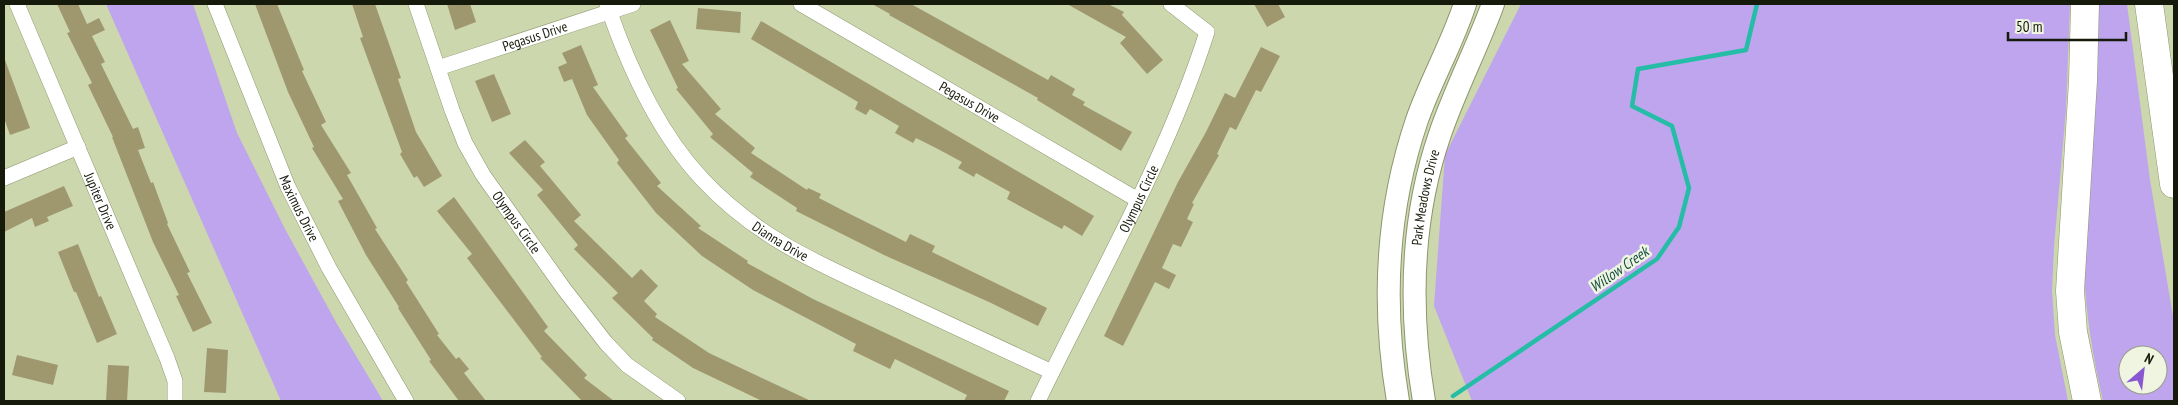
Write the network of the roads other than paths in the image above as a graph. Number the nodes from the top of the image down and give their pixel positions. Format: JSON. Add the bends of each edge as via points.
{"nodes":[{"id":1,"x":16,"y":4,"type":"edge"},
{"id":2,"x":215,"y":4,"type":"edge"},
{"id":3,"x":416,"y":4,"type":"edge"},
{"id":4,"x":633,"y":4,"type":"edge"},
{"id":5,"x":801,"y":4,"type":"edge"},
{"id":6,"x":1171,"y":4,"type":"edge"},
{"id":7,"x":1465,"y":4,"type":"edge"},
{"id":8,"x":1493,"y":4,"type":"edge"},
{"id":9,"x":2085,"y":4,"type":"edge"},
{"id":10,"x":2149,"y":4,"type":"edge"},
{"id":11,"x":608,"y":8,"type":"edge"},
{"id":12,"x":438,"y":68,"type":"junction"},
{"id":13,"x":78,"y":147,"type":"junction"},
{"id":14,"x":4,"y":178,"type":"edge"},
{"id":15,"x":2174,"y":184,"type":"edge"},
{"id":16,"x":1138,"y":200,"type":"junction"},
{"id":17,"x":1052,"y":372,"type":"junction"},
{"id":18,"x":175,"y":401,"type":"edge"},
{"id":19,"x":406,"y":401,"type":"edge"},
{"id":20,"x":678,"y":401,"type":"edge"},
{"id":21,"x":1038,"y":401,"type":"edge"},
{"id":22,"x":1398,"y":401,"type":"edge"},
{"id":23,"x":1424,"y":401,"type":"edge"},
{"id":24,"x":2087,"y":401,"type":"edge"}],
"edges":[{"from":1,"to":13,"type":"street","name":"Jupiter Drive"},
{"from":2,"to":19,"type":"street","name":"Maximus Drive","via":[[288,187],[329,268]]},
{"from":3,"to":12,"type":"street","name":"Olympus Circle"},
{"from":4,"to":11,"type":"street","name":"Pegasus Drive"},
{"from":5,"to":16,"type":"street","name":"Pegasus Drive"},
{"from":6,"to":16,"type":"street","name":"Olympus Circle","via":[[1207,32],[1192,79]]},
{"from":7,"to":22,"type":"main road","name":"Park Meadows Drive","via":[[1418,118],[1396,199],[1387,296],[1390,354]]},
{"from":8,"to":23,"type":"main road","name":"Park Meadows Drive","via":[[1440,135],[1423,193],[1416,242],[1414,315]]},
{"from":9,"to":24,"type":"highway","via":[[2070,292],[2073,332]]},
{"from":10,"to":15,"type":"highway"},
{"from":11,"to":12,"type":"street","name":"Pegasus Drive"},
{"from":11,"to":17,"type":"street","name":"Dianna Drive","via":[[631,67],[680,152],[702,180],[756,227],[798,254]]},
{"from":12,"to":20,"type":"street","name":"Olympus Circle","via":[[465,143],[564,289],[627,365]]},
{"from":13,"to":14,"type":"street"},
{"from":13,"to":18,"type":"street","name":"Jupiter Drive","via":[[167,358],[174,381]]},
{"from":16,"to":17,"type":"street","name":"Olympus Circle"},
{"from":17,"to":21,"type":"street","name":"Olympus Circle"}]}
